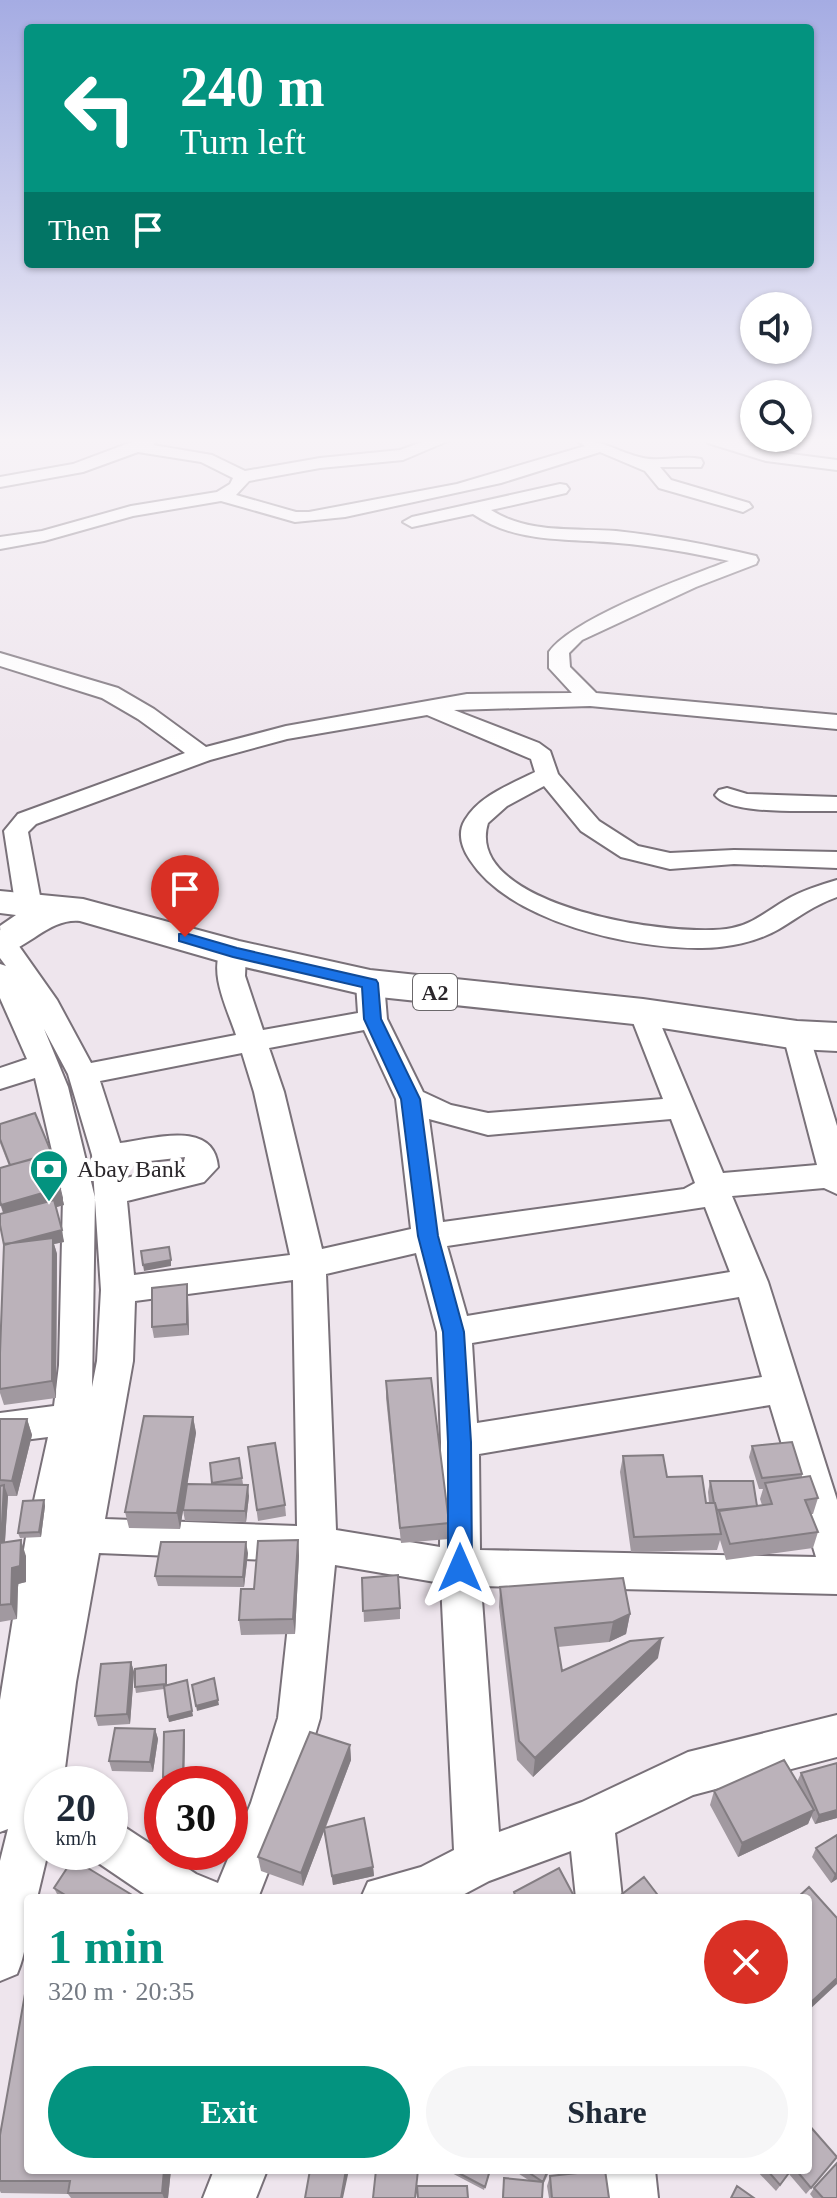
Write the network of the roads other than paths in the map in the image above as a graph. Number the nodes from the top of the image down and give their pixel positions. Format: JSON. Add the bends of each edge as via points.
{"nodes":[{"id":1,"x":661,"y":543,"type":"edge"},
{"id":2,"x":0,"y":659,"type":"edge"},
{"id":3,"x":590,"y":699,"type":"junction"},
{"id":4,"x":428,"y":707,"type":"junction"},
{"id":5,"x":837,"y":722,"type":"edge"},
{"id":6,"x":202,"y":755,"type":"junction"},
{"id":7,"x":547,"y":775,"type":"junction"},
{"id":8,"x":727,"y":795,"type":"dead end"},
{"id":9,"x":837,"y":804,"type":"edge"},
{"id":10,"x":837,"y":860,"type":"edge"},
{"id":11,"x":837,"y":888,"type":"edge"},
{"id":12,"x":27,"y":899,"type":"edge"},
{"id":13,"x":1,"y":951,"type":"edge"},
{"id":14,"x":233,"y":952,"type":"junction"},
{"id":15,"x":371,"y":1001,"type":"junction"},
{"id":16,"x":643,"y":1012,"type":"junction"},
{"id":17,"x":797,"y":1035,"type":"junction"},
{"id":18,"x":837,"y":1037,"type":"edge"},
{"id":19,"x":253,"y":1043,"type":"junction"},
{"id":20,"x":44,"y":1064,"type":"junction"},
{"id":21,"x":83,"y":1074,"type":"junction"},
{"id":22,"x":0,"y":1079,"type":"edge"},
{"id":23,"x":411,"y":1099,"type":"junction"},
{"id":24,"x":680,"y":1108,"type":"junction"},
{"id":25,"x":108,"y":1155,"type":"junction"},
{"id":26,"x":836,"y":1177,"type":"edge"},
{"id":27,"x":711,"y":1186,"type":"junction"},
{"id":28,"x":112,"y":1193,"type":"junction"},
{"id":29,"x":428,"y":1236,"type":"junction"},
{"id":30,"x":309,"y":1265,"type":"junction"},
{"id":31,"x":751,"y":1282,"type":"junction"},
{"id":32,"x":118,"y":1290,"type":"junction"},
{"id":33,"x":454,"y":1332,"type":"junction"},
{"id":34,"x":782,"y":1388,"type":"junction"},
{"id":35,"x":70,"y":1419,"type":"junction"},
{"id":36,"x":0,"y":1428,"type":"edge"},
{"id":37,"x":460,"y":1442,"type":"junction"},
{"id":38,"x":82,"y":1535,"type":"junction"},
{"id":39,"x":317,"y":1544,"type":"junction"},
{"id":40,"x":837,"y":1563,"type":"edge"},
{"id":41,"x":460,"y":1568,"type":"junction"},
{"id":42,"x":837,"y":1576,"type":"edge"},
{"id":43,"x":837,"y":1736,"type":"edge"},
{"id":44,"x":44,"y":1766,"type":"edge"},
{"id":45,"x":0,"y":1810,"type":"edge"},
{"id":46,"x":591,"y":1821,"type":"junction"},
{"id":47,"x":128,"y":1856,"type":"edge"},
{"id":48,"x":24,"y":1859,"type":"edge"},
{"id":49,"x":478,"y":1862,"type":"junction"},
{"id":50,"x":185,"y":1894,"type":"edge"},
{"id":51,"x":237,"y":1894,"type":"edge"},
{"id":52,"x":403,"y":1894,"type":"edge"},
{"id":53,"x":599,"y":1894,"type":"edge"},
{"id":54,"x":0,"y":1957,"type":"edge"},
{"id":55,"x":239,"y":2174,"type":"edge"},
{"id":56,"x":629,"y":2174,"type":"edge"},
{"id":57,"x":229,"y":2198,"type":"edge"},
{"id":58,"x":632,"y":2198,"type":"edge"}],
"edges":[{"from":1,"to":3,"type":"street","via":[[749,560],[575,636],[559,652],[560,668]]},
{"from":2,"to":6,"type":"street","via":[[110,693]]},
{"from":3,"to":4,"type":"street","via":[[467,701]]},
{"from":3,"to":5,"type":"street"},
{"from":4,"to":6,"type":"street","via":[[286,733]]},
{"from":4,"to":7,"type":"street","via":[[531,748],[542,756]]},
{"from":6,"to":12,"type":"street","via":[[20,824],[16,831]]},
{"from":7,"to":10,"type":"street","via":[[590,826],[650,858]]},
{"from":7,"to":11,"type":"street","via":[[494,806],[476,823],[472,839],[481,864],[498,881],[575,920],[663,937],[736,936]]},
{"from":8,"to":9,"type":"street","via":[[745,801]]},
{"from":12,"to":13,"type":"highway","via":[[30,923]]},
{"from":12,"to":14,"type":"highway","number":"A2"},
{"from":13,"to":20,"type":"street"},
{"from":13,"to":21,"type":"street","via":[[43,1000]]},
{"from":14,"to":15,"type":"highway","number":"A2"},
{"from":14,"to":19,"type":"street","via":[[231,976]]},
{"from":15,"to":16,"type":"highway","number":"A2"},
{"from":15,"to":19,"type":"street"},
{"from":15,"to":23,"type":"street"},
{"from":16,"to":17,"type":"highway","number":"A2"},
{"from":16,"to":24,"type":"street"},
{"from":17,"to":18,"type":"highway","number":"A2"},
{"from":17,"to":26,"type":"street"},
{"from":19,"to":21,"type":"street"},
{"from":19,"to":30,"type":"street"},
{"from":20,"to":22,"type":"street"},
{"from":20,"to":35,"type":"street","via":[[79,1198],[77,1365]]},
{"from":21,"to":25,"type":"street"},
{"from":23,"to":24,"type":"street","via":[[488,1124]]},
{"from":23,"to":29,"type":"street"},
{"from":24,"to":27,"type":"street"},
{"from":25,"to":28,"type":"street"},
{"from":25,"to":28,"type":"street","via":[[190,1146],[202,1159],[202,1167],[193,1174]]},
{"from":26,"to":27,"type":"street"},
{"from":27,"to":29,"type":"street","via":[[701,1197],[684,1201]]},
{"from":27,"to":31,"type":"street"},
{"from":28,"to":32,"type":"street"},
{"from":29,"to":30,"type":"street"},
{"from":29,"to":33,"type":"street"},
{"from":30,"to":32,"type":"street"},
{"from":30,"to":39,"type":"street"},
{"from":31,"to":33,"type":"street"},
{"from":31,"to":34,"type":"street"},
{"from":32,"to":38,"type":"street","via":[[115,1361]]},
{"from":33,"to":37,"type":"street"},
{"from":34,"to":37,"type":"street"},
{"from":34,"to":40,"type":"street"},
{"from":35,"to":36,"type":"street"},
{"from":35,"to":45,"type":"street"},
{"from":37,"to":41,"type":"street"},
{"from":38,"to":39,"type":"street"},
{"from":38,"to":44,"type":"street"},
{"from":39,"to":41,"type":"street"},
{"from":39,"to":51,"type":"street","via":[[299,1718]]},
{"from":41,"to":42,"type":"street"},
{"from":41,"to":49,"type":"street"},
{"from":43,"to":46,"type":"street","via":[[688,1774]]},
{"from":46,"to":49,"type":"street"},
{"from":46,"to":53,"type":"street"},
{"from":47,"to":50,"type":"street"},
{"from":48,"to":54,"type":"street"},
{"from":49,"to":52,"type":"street","via":[[426,1889]]},
{"from":55,"to":57,"type":"street"},
{"from":56,"to":58,"type":"street"}]}
